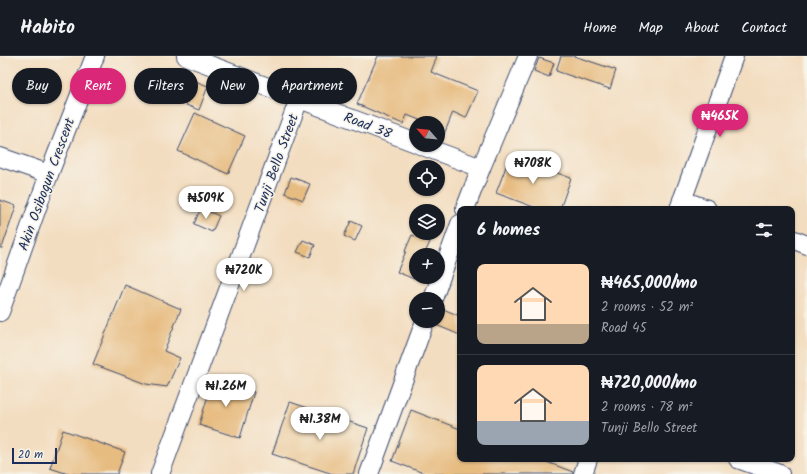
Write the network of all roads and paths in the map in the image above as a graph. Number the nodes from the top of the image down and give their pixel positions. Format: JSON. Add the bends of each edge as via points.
{"nodes":[{"id":1,"x":95,"y":56,"type":"edge"},
{"id":2,"x":186,"y":56,"type":"edge"},
{"id":3,"x":528,"y":56,"type":"edge"},
{"id":4,"x":734,"y":56,"type":"edge"},
{"id":5,"x":267,"y":87,"type":"edge"},
{"id":6,"x":297,"y":104,"type":"edge"},
{"id":7,"x":312,"y":104,"type":"edge"},
{"id":8,"x":409,"y":140,"type":"edge"},
{"id":9,"x":438,"y":152,"type":"edge"},
{"id":10,"x":0,"y":157,"type":"edge"},
{"id":11,"x":480,"y":168,"type":"junction"},
{"id":12,"x":49,"y":174,"type":"junction"},
{"id":13,"x":680,"y":204,"type":"edge"},
{"id":14,"x":467,"y":206,"type":"edge"},
{"id":15,"x":691,"y":206,"type":"edge"},
{"id":16,"x":457,"y":232,"type":"edge"},
{"id":17,"x":795,"y":240,"type":"edge"},
{"id":18,"x":807,"y":245,"type":"edge"},
{"id":19,"x":436,"y":292,"type":"edge"},
{"id":20,"x":0,"y":312,"type":"edge"},
{"id":21,"x":422,"y":328,"type":"edge"},
{"id":22,"x":587,"y":462,"type":"edge"},
{"id":23,"x":746,"y":462,"type":"edge"},
{"id":24,"x":160,"y":474,"type":"edge"},
{"id":25,"x":369,"y":474,"type":"edge"},
{"id":26,"x":583,"y":474,"type":"edge"},
{"id":27,"x":780,"y":474,"type":"edge"}],
"edges":[{"from":1,"to":12,"type":"street","name":"Akin Osibogun Crescent"},
{"from":2,"to":5,"type":"street","name":"Road 38"},
{"from":3,"to":11,"type":"street"},
{"from":4,"to":13,"type":"street"},
{"from":6,"to":24,"type":"street","name":"Tunji Bello Street"},
{"from":7,"to":8,"type":"street","name":"Road 38"},
{"from":9,"to":11,"type":"street"},
{"from":10,"to":12,"type":"street"},
{"from":11,"to":14,"type":"street"},
{"from":12,"to":20,"type":"street","name":"Akin Osibogun Crescent"},
{"from":13,"to":15,"type":"street"},
{"from":16,"to":19,"type":"street"},
{"from":17,"to":18,"type":"street"},
{"from":21,"to":25,"type":"street"},
{"from":22,"to":26,"type":"street"},
{"from":23,"to":27,"type":"street"}]}
